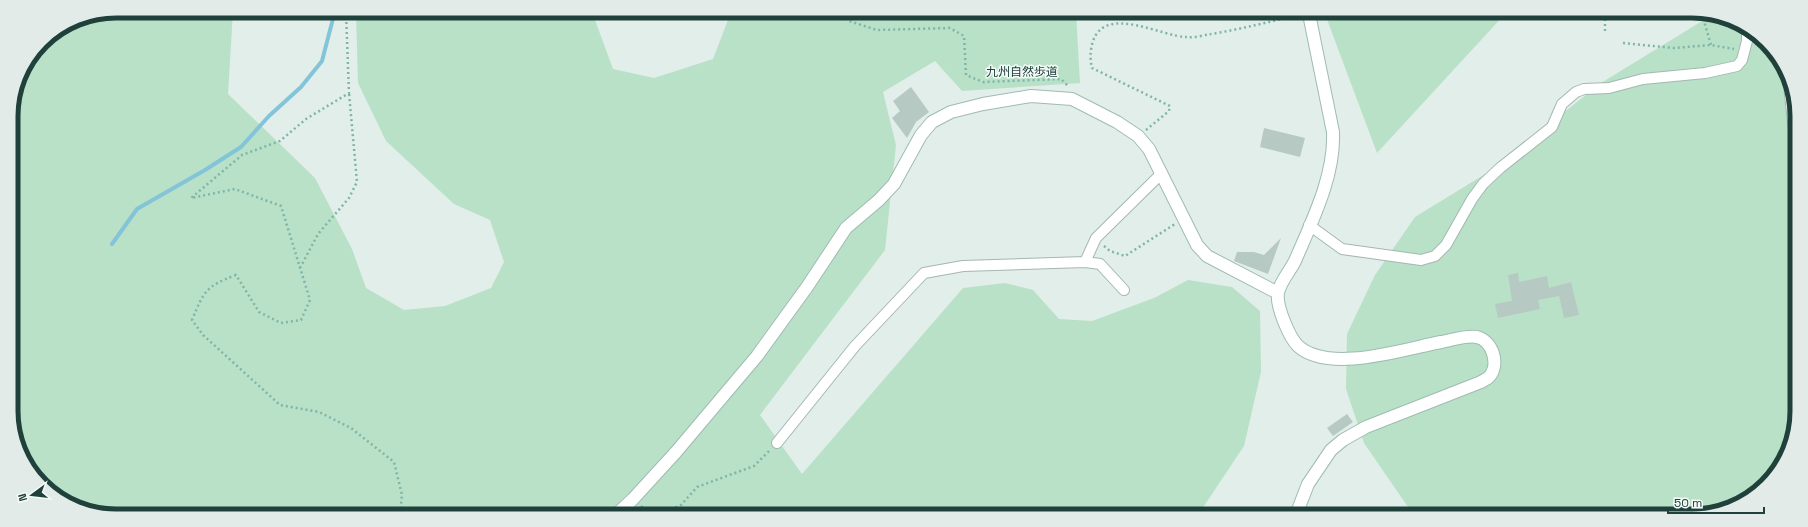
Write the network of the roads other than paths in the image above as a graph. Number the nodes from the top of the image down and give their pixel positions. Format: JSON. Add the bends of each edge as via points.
{"nodes":[{"id":1,"x":1309,"y":18,"type":"edge"},
{"id":2,"x":1746,"y":34,"type":"edge"},
{"id":3,"x":1162,"y":173,"type":"junction"},
{"id":4,"x":1309,"y":226,"type":"junction"},
{"id":5,"x":1085,"y":262,"type":"junction"},
{"id":6,"x":1124,"y":290,"type":"dead end"},
{"id":7,"x":1278,"y":293,"type":"junction"},
{"id":8,"x":777,"y":443,"type":"road end"},
{"id":9,"x":622,"y":509,"type":"edge"},
{"id":10,"x":1298,"y":509,"type":"edge"}],
"edges":[{"from":1,"to":4,"type":"street","via":[[1334,145],[1330,174]]},
{"from":2,"to":4,"type":"street","via":[[1742,60],[1737,66],[1576,92],[1562,104],[1552,127],[1483,184],[1446,245],[1435,256],[1422,260],[1342,249]]},
{"from":3,"to":5,"type":"street","via":[[1096,238]]},
{"from":3,"to":7,"type":"street","via":[[1197,245],[1207,256]]},
{"from":3,"to":9,"type":"street","via":[[1149,149],[1138,136],[1072,99],[1030,96],[990,102],[951,112],[932,122],[921,136],[894,184],[846,228],[757,356],[676,452]]},
{"from":4,"to":7,"type":"street"},
{"from":5,"to":6,"type":"street","via":[[1100,264]]},
{"from":5,"to":8,"type":"street","via":[[963,266],[924,273],[855,346]]},
{"from":7,"to":10,"type":"street","via":[[1289,334],[1296,344],[1315,355],[1332,359],[1364,357],[1477,337],[1486,342],[1495,360],[1489,377],[1481,382],[1366,427],[1343,440],[1330,450],[1308,484]]}]}
